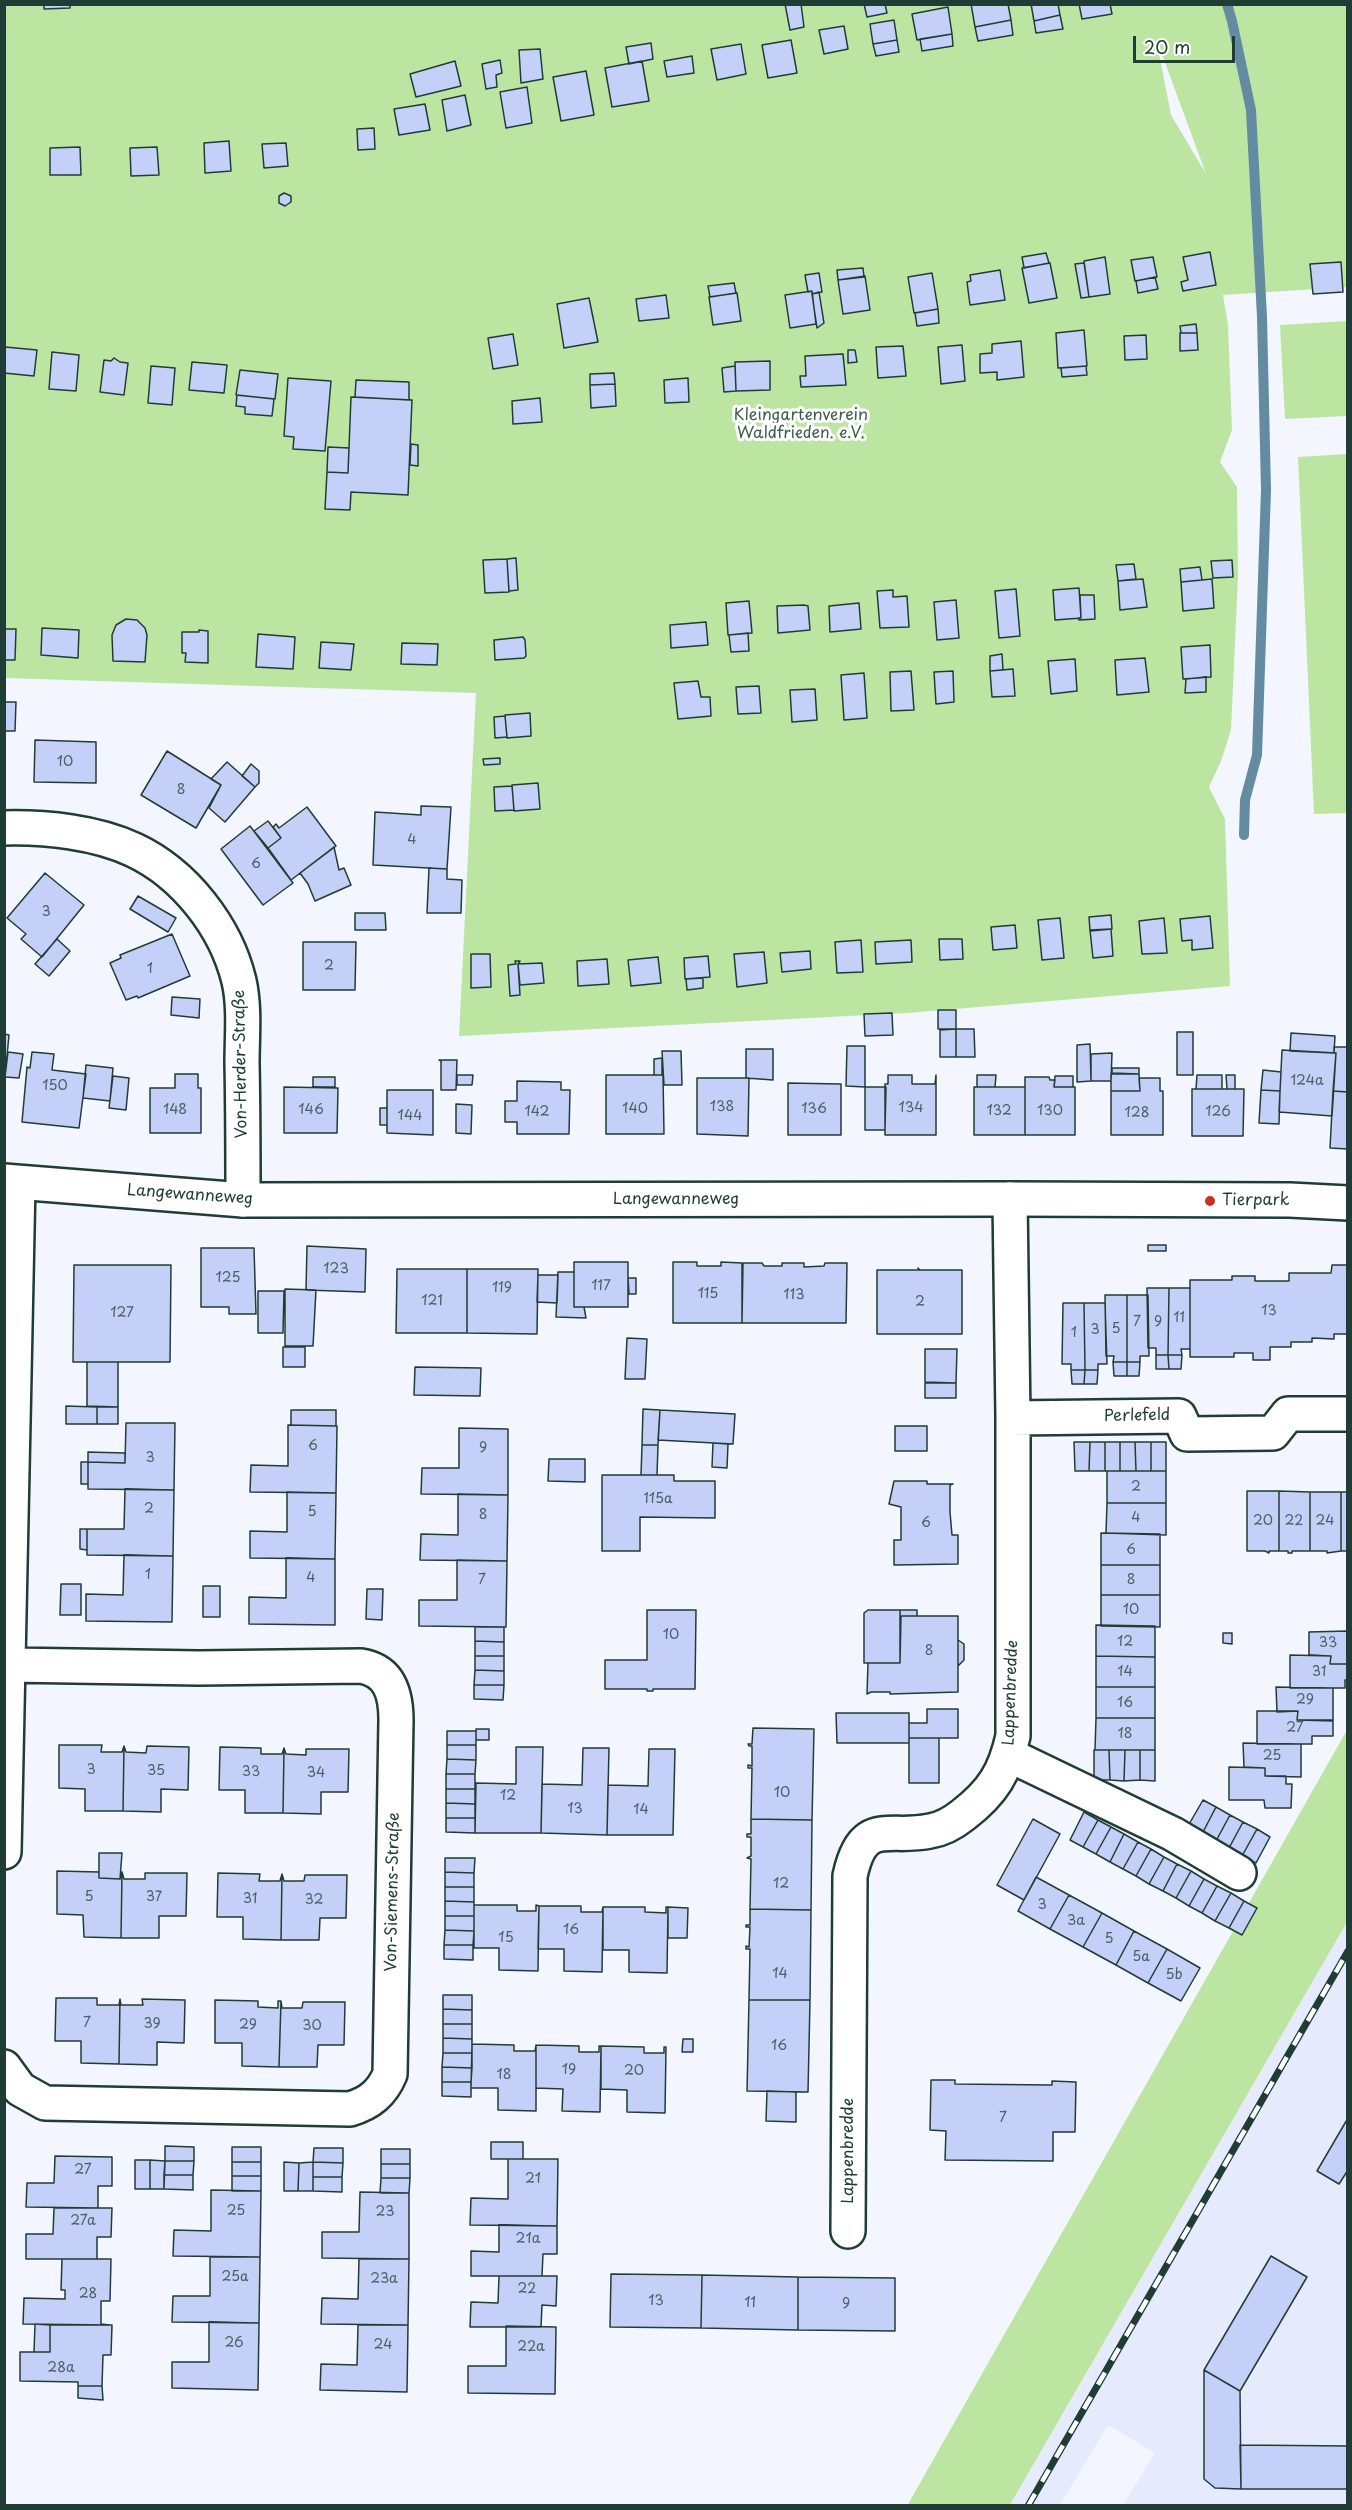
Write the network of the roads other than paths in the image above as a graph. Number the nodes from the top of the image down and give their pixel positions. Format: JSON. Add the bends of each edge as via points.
{"nodes":[{"id":1,"x":4,"y":828,"type":"edge"},
{"id":2,"x":11,"y":1182,"type":"edge"},
{"id":3,"x":1010,"y":1199,"type":"junction"},
{"id":4,"x":243,"y":1200,"type":"junction"},
{"id":5,"x":1347,"y":1203,"type":"edge"},
{"id":6,"x":1347,"y":1414,"type":"edge"},
{"id":7,"x":1013,"y":1418,"type":"junction"},
{"id":8,"x":10,"y":1665,"type":"junction"},
{"id":9,"x":1009,"y":1755,"type":"junction"},
{"id":10,"x":4,"y":1852,"type":"edge"},
{"id":11,"x":1239,"y":1873,"type":"dead end"},
{"id":12,"x":5,"y":2068,"type":"edge"},
{"id":13,"x":848,"y":2231,"type":"dead end"}],
"edges":[{"from":1,"to":4,"type":"street","name":"Von-Herder-Straße","via":[[63,831],[134,850],[181,883],[212,920],[226,943],[240,984]]},
{"from":2,"to":4,"type":"street","name":"Langewanneweg"},
{"from":2,"to":8,"type":"street"},
{"from":3,"to":4,"type":"street","name":"Langewanneweg"},
{"from":3,"to":5,"type":"street","name":"Langewanneweg"},
{"from":3,"to":7,"type":"street","name":"Lappenbredde"},
{"from":6,"to":7,"type":"street","name":"Perlefeld","via":[[1288,1414],[1274,1433],[1187,1434],[1179,1416]]},
{"from":7,"to":9,"type":"street","name":"Lappenbredde","via":[[1013,1736]]},
{"from":8,"to":10,"type":"street"},
{"from":8,"to":12,"type":"street","name":"Von-Siemens-Straße","via":[[361,1666],[387,1680],[396,1700],[396,1720],[390,2074],[375,2097],[350,2109],[45,2103],[20,2090]]},
{"from":9,"to":11,"type":"street","via":[[1173,1834]]},
{"from":9,"to":13,"type":"street","name":"Lappenbredde","via":[[987,1795],[951,1824],[930,1832],[877,1834],[863,1842],[854,1858],[850,1876]]}]}
